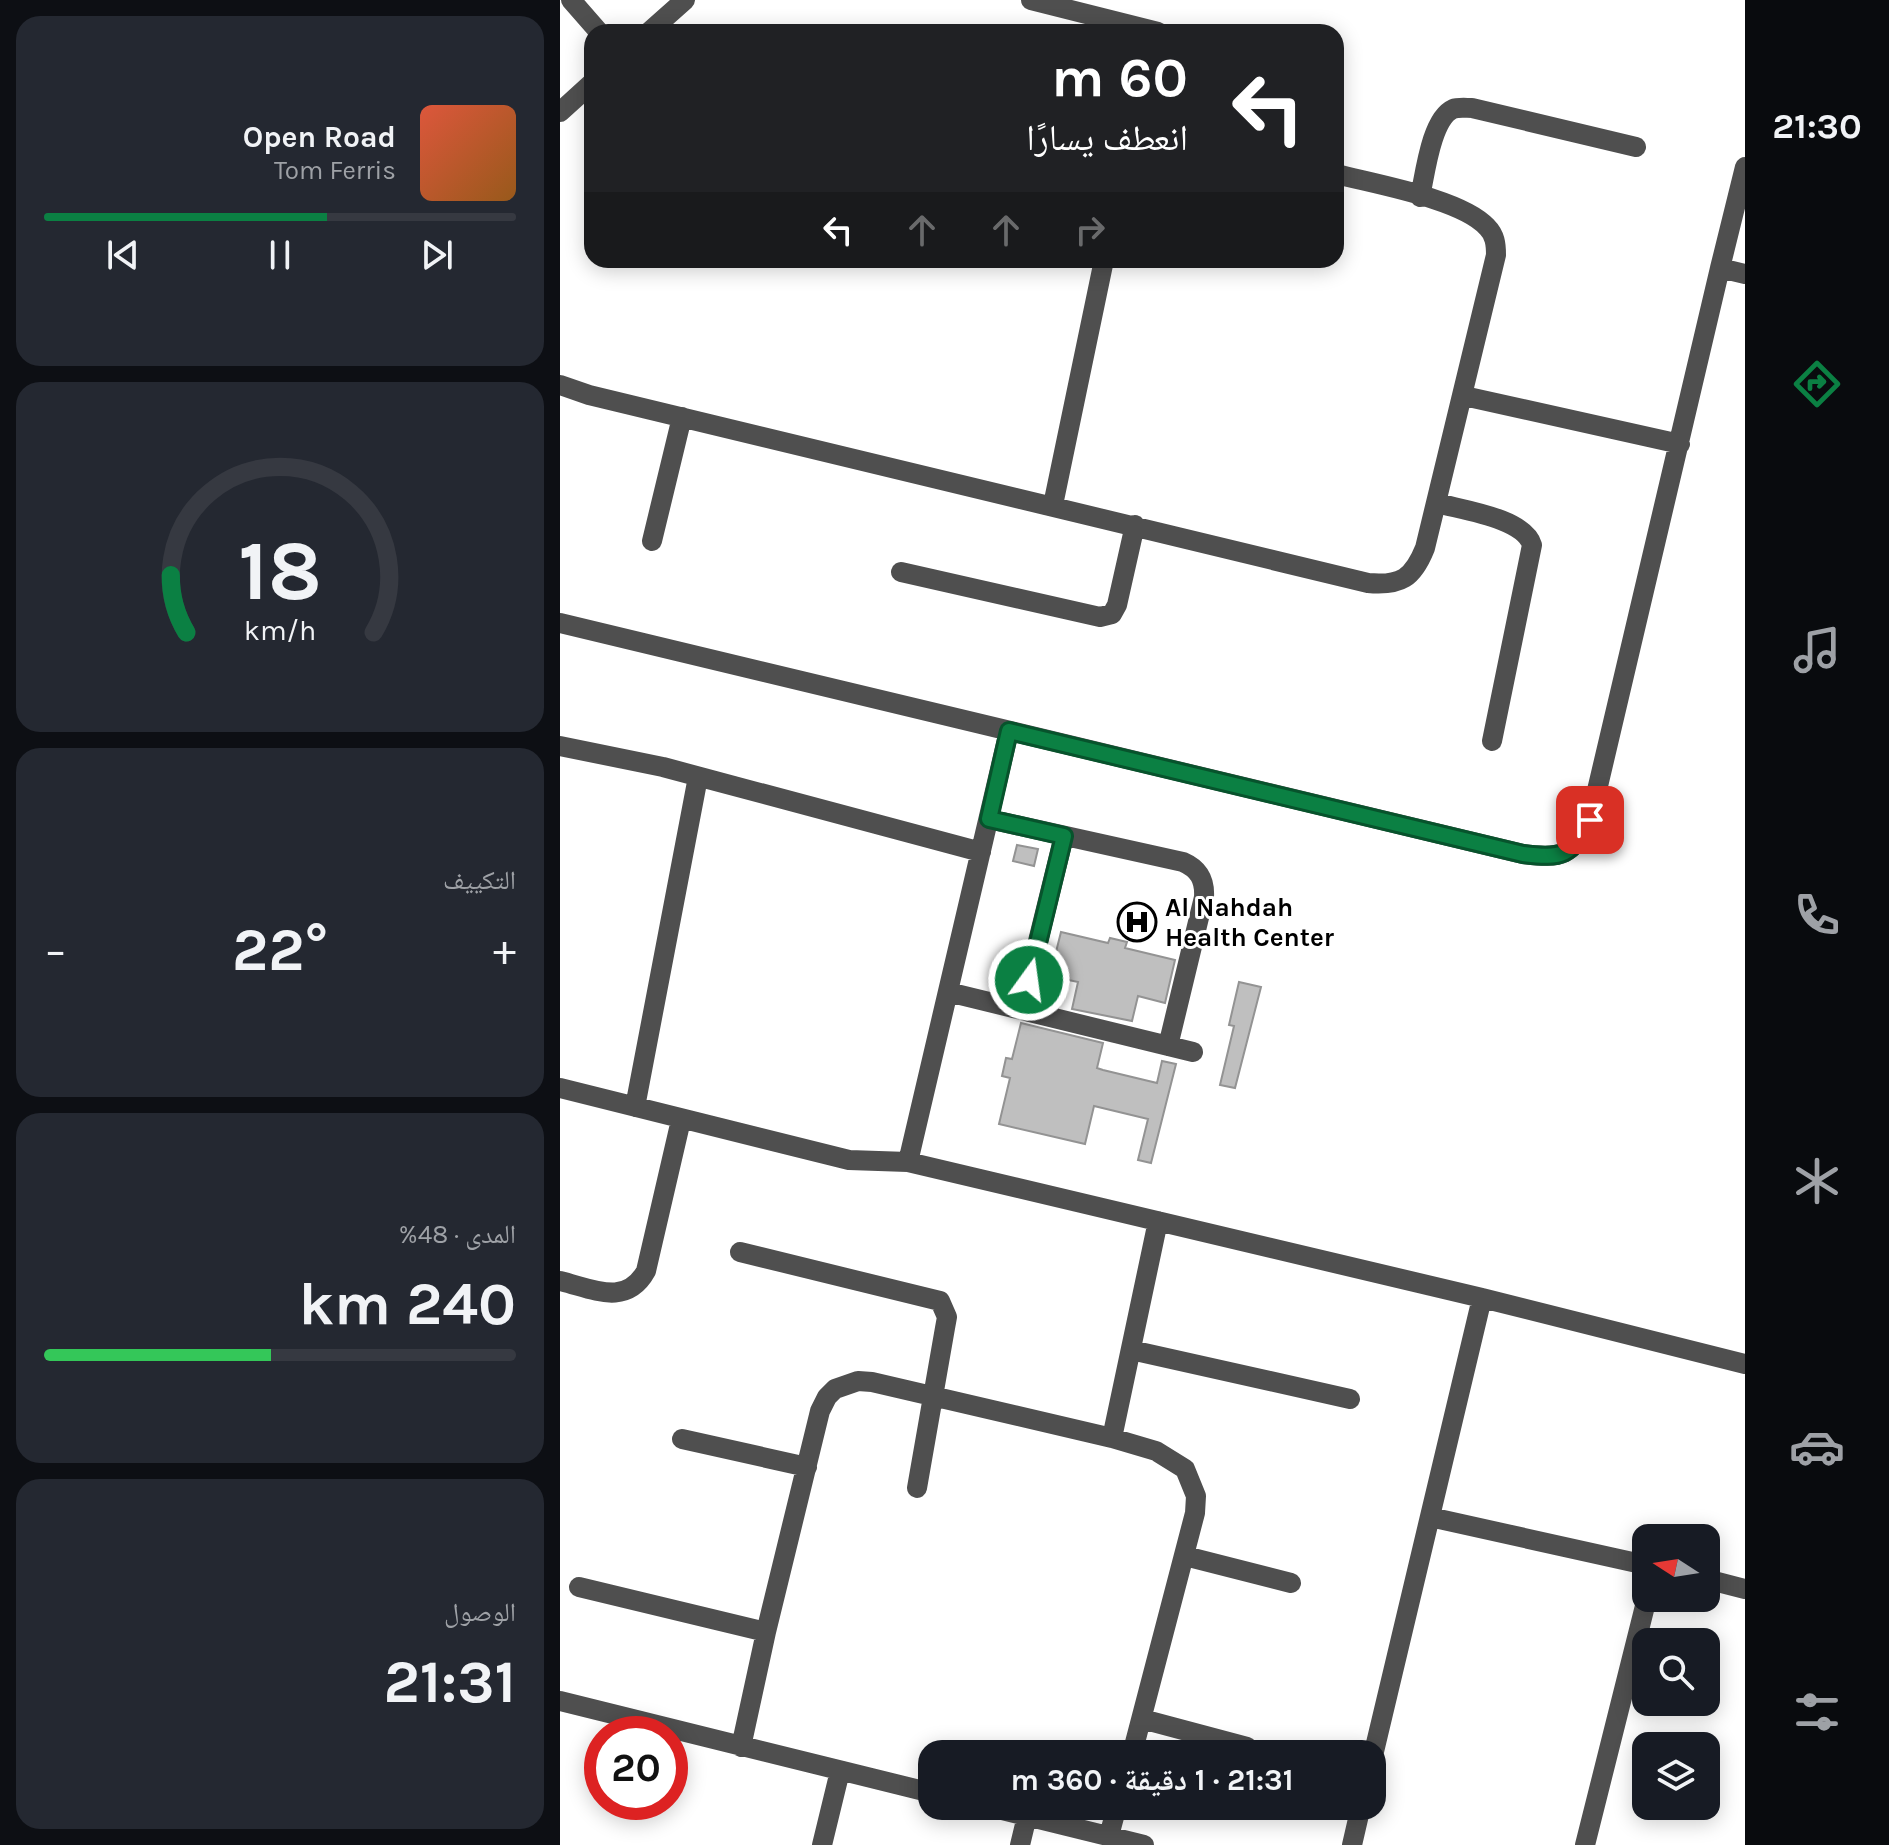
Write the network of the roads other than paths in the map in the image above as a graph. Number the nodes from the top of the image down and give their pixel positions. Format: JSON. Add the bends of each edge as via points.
{"nodes":[{"id":1,"x":571,"y":0,"type":"edge"},
{"id":2,"x":685,"y":0,"type":"edge"},
{"id":3,"x":1031,"y":0,"type":"edge"},
{"id":4,"x":592,"y":24,"type":"edge"},
{"id":5,"x":661,"y":24,"type":"edge"},
{"id":6,"x":1126,"y":24,"type":"edge"},
{"id":7,"x":584,"y":90,"type":"edge"},
{"id":8,"x":560,"y":112,"type":"edge"},
{"id":9,"x":1636,"y":147,"type":"dead end"},
{"id":10,"x":1745,"y":167,"type":"edge"},
{"id":11,"x":1344,"y":176,"type":"edge"},
{"id":12,"x":1420,"y":197,"type":"junction"},
{"id":13,"x":1102,"y":268,"type":"edge"},
{"id":14,"x":1720,"y":268,"type":"junction"},
{"id":15,"x":1745,"y":274,"type":"edge"},
{"id":16,"x":560,"y":385,"type":"edge"},
{"id":17,"x":1464,"y":396,"type":"junction"},
{"id":18,"x":682,"y":417,"type":"junction"},
{"id":19,"x":1680,"y":444,"type":"junction"},
{"id":20,"x":1437,"y":503,"type":"junction"},
{"id":21,"x":1053,"y":505,"type":"junction"},
{"id":22,"x":1135,"y":525,"type":"junction"},
{"id":23,"x":652,"y":541,"type":"dead end"},
{"id":24,"x":901,"y":572,"type":"dead end"},
{"id":25,"x":560,"y":623,"type":"edge"},
{"id":26,"x":1009,"y":731,"type":"junction"},
{"id":27,"x":1492,"y":741,"type":"dead end"},
{"id":28,"x":560,"y":746,"type":"edge"},
{"id":29,"x":698,"y":777,"type":"junction"},
{"id":30,"x":989,"y":819,"type":"junction"},
{"id":31,"x":1064,"y":836,"type":"junction"},
{"id":32,"x":981,"y":852,"type":"junction"},
{"id":33,"x":948,"y":992,"type":"junction"},
{"id":34,"x":1021,"y":1010,"type":"junction"},
{"id":35,"x":1168,"y":1046,"type":"junction"},
{"id":36,"x":1193,"y":1052,"type":"dead end"},
{"id":37,"x":560,"y":1088,"type":"edge"},
{"id":38,"x":635,"y":1107,"type":"junction"},
{"id":39,"x":681,"y":1120,"type":"junction"},
{"id":40,"x":908,"y":1162,"type":"junction"},
{"id":41,"x":1158,"y":1221,"type":"junction"},
{"id":42,"x":740,"y":1252,"type":"dead end"},
{"id":43,"x":560,"y":1281,"type":"edge"},
{"id":44,"x":1482,"y":1298,"type":"junction"},
{"id":45,"x":1131,"y":1350,"type":"junction"},
{"id":46,"x":1745,"y":1364,"type":"edge"},
{"id":47,"x":934,"y":1395,"type":"junction"},
{"id":48,"x":1350,"y":1399,"type":"dead end"},
{"id":49,"x":1112,"y":1438,"type":"junction"},
{"id":50,"x":682,"y":1439,"type":"dead end"},
{"id":51,"x":807,"y":1467,"type":"junction"},
{"id":52,"x":917,"y":1488,"type":"dead end"},
{"id":53,"x":1430,"y":1517,"type":"junction"},
{"id":54,"x":1185,"y":1556,"type":"junction"},
{"id":55,"x":1632,"y":1562,"type":"edge"},
{"id":56,"x":1291,"y":1583,"type":"dead end"},
{"id":57,"x":1720,"y":1583,"type":"edge"},
{"id":58,"x":579,"y":1587,"type":"dead end"},
{"id":59,"x":1745,"y":1589,"type":"edge"},
{"id":60,"x":1643,"y":1612,"type":"edge"},
{"id":61,"x":766,"y":1632,"type":"junction"},
{"id":62,"x":560,"y":1701,"type":"edge"},
{"id":63,"x":1142,"y":1719,"type":"junction"},
{"id":64,"x":1136,"y":1740,"type":"edge"},
{"id":65,"x":1221,"y":1740,"type":"edge"},
{"id":66,"x":1377,"y":1740,"type":"edge"},
{"id":67,"x":741,"y":1747,"type":"junction"},
{"id":68,"x":840,"y":1771,"type":"junction"},
{"id":69,"x":918,"y":1790,"type":"edge"},
{"id":70,"x":1026,"y":1820,"type":"edge"},
{"id":71,"x":1043,"y":1820,"type":"edge"},
{"id":72,"x":1113,"y":1820,"type":"edge"},
{"id":73,"x":1358,"y":1820,"type":"edge"},
{"id":74,"x":1109,"y":1836,"type":"junction"},
{"id":75,"x":822,"y":1845,"type":"edge"},
{"id":76,"x":1020,"y":1845,"type":"edge"},
{"id":77,"x":1144,"y":1845,"type":"edge"},
{"id":78,"x":1352,"y":1845,"type":"edge"},
{"id":79,"x":1585,"y":1845,"type":"edge"}],
"edges":[{"from":1,"to":4,"type":"street"},
{"from":2,"to":5,"type":"street"},
{"from":3,"to":6,"type":"street"},
{"from":7,"to":8,"type":"street"},
{"from":9,"to":12,"type":"street","via":[[1455,108],[1435,133]]},
{"from":10,"to":14,"type":"street"},
{"from":11,"to":12,"type":"street"},
{"from":12,"to":17,"type":"street","via":[[1478,218],[1496,241]]},
{"from":13,"to":21,"type":"street"},
{"from":14,"to":15,"type":"street"},
{"from":14,"to":19,"type":"street"},
{"from":16,"to":18,"type":"street"},
{"from":17,"to":19,"type":"street"},
{"from":17,"to":20,"type":"street"},
{"from":18,"to":21,"type":"street"},
{"from":18,"to":23,"type":"street"},
{"from":19,"to":26,"type":"street","via":[[1590,820],[1579,843],[1552,858]]},
{"from":20,"to":22,"type":"street","via":[[1418,566],[1400,581],[1384,585]]},
{"from":20,"to":27,"type":"street","via":[[1511,523],[1532,545]]},
{"from":21,"to":22,"type":"street"},
{"from":22,"to":24,"type":"street","via":[[1117,605],[1112,614],[1100,617]]},
{"from":25,"to":26,"type":"street"},
{"from":26,"to":30,"type":"street"},
{"from":28,"to":29,"type":"street"},
{"from":29,"to":32,"type":"street"},
{"from":29,"to":38,"type":"street"},
{"from":30,"to":31,"type":"street"},
{"from":30,"to":32,"type":"street"},
{"from":31,"to":34,"type":"street"},
{"from":31,"to":35,"type":"street","via":[[1183,862],[1203,879],[1204,897]]},
{"from":32,"to":33,"type":"street"},
{"from":33,"to":34,"type":"street"},
{"from":33,"to":40,"type":"street"},
{"from":34,"to":35,"type":"street"},
{"from":35,"to":36,"type":"street"},
{"from":37,"to":38,"type":"street"},
{"from":38,"to":39,"type":"street"},
{"from":39,"to":40,"type":"street","via":[[849,1160]]},
{"from":39,"to":43,"type":"street","via":[[639,1285],[610,1293]]},
{"from":40,"to":41,"type":"street"},
{"from":41,"to":44,"type":"street"},
{"from":41,"to":45,"type":"street"},
{"from":42,"to":47,"type":"street","via":[[940,1301],[947,1317]]},
{"from":44,"to":46,"type":"street"},
{"from":44,"to":53,"type":"street"},
{"from":45,"to":48,"type":"street"},
{"from":45,"to":49,"type":"street"},
{"from":47,"to":49,"type":"street"},
{"from":47,"to":51,"type":"street","via":[[858,1381],[835,1389],[820,1411]]},
{"from":47,"to":52,"type":"street"},
{"from":49,"to":54,"type":"street","via":[[1156,1451],[1185,1469],[1196,1496]]},
{"from":50,"to":51,"type":"street"},
{"from":51,"to":61,"type":"street"},
{"from":53,"to":55,"type":"street"},
{"from":53,"to":66,"type":"street"},
{"from":54,"to":56,"type":"street"},
{"from":54,"to":63,"type":"street"},
{"from":57,"to":59,"type":"street"},
{"from":58,"to":61,"type":"street"},
{"from":60,"to":79,"type":"street"},
{"from":61,"to":67,"type":"street"},
{"from":62,"to":67,"type":"street"},
{"from":63,"to":64,"type":"street"},
{"from":63,"to":65,"type":"street"},
{"from":67,"to":68,"type":"street"},
{"from":68,"to":69,"type":"street"},
{"from":68,"to":75,"type":"street"},
{"from":70,"to":76,"type":"street"},
{"from":71,"to":74,"type":"street"},
{"from":72,"to":74,"type":"street"},
{"from":73,"to":78,"type":"street"},
{"from":74,"to":77,"type":"street"}]}
